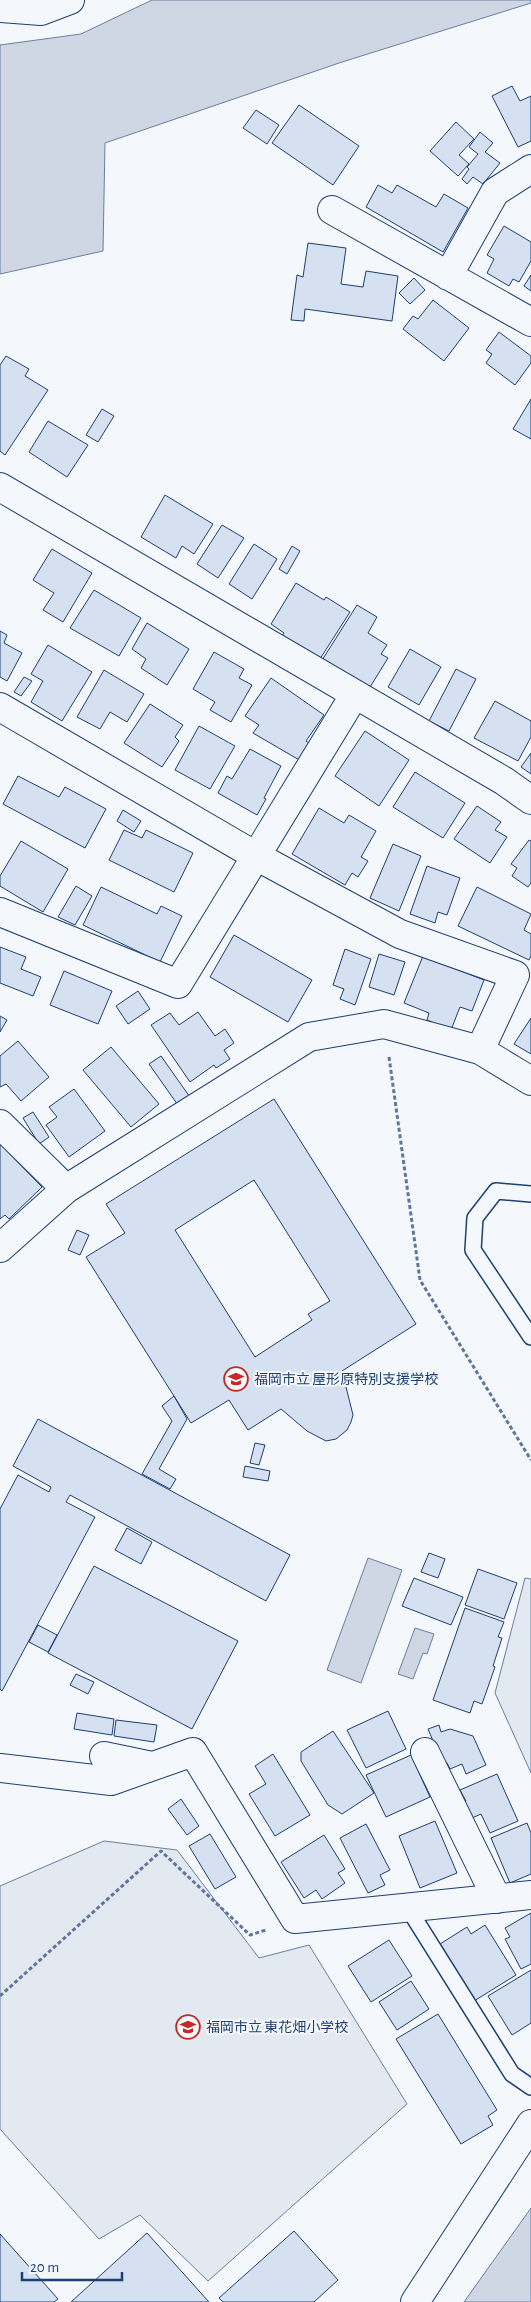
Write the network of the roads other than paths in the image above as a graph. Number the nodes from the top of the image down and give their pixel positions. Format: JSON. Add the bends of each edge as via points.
{"nodes":[{"id":1,"x":70,"y":0,"type":"edge"},
{"id":2,"x":0,"y":8,"type":"edge"},
{"id":3,"x":531,"y":169,"type":"edge"},
{"id":4,"x":332,"y":210,"type":"dead end"},
{"id":5,"x":448,"y":276,"type":"junction"},
{"id":6,"x":531,"y":322,"type":"edge"},
{"id":7,"x":0,"y":487,"type":"edge"},
{"id":8,"x":355,"y":694,"type":"junction"},
{"id":9,"x":0,"y":707,"type":"edge"},
{"id":10,"x":531,"y":800,"type":"edge"},
{"id":11,"x":256,"y":856,"type":"junction"},
{"id":12,"x":0,"y":912,"type":"edge"},
{"id":13,"x":480,"y":1050,"type":"junction"},
{"id":14,"x":531,"y":1081,"type":"edge"},
{"id":15,"x":0,"y":1124,"type":"edge"},
{"id":16,"x":66,"y":1189,"type":"junction"},
{"id":17,"x":531,"y":1194,"type":"edge"},
{"id":18,"x":0,"y":1248,"type":"edge"},
{"id":19,"x":531,"y":1336,"type":"edge"},
{"id":20,"x":426,"y":1752,"type":"dead end"},
{"id":21,"x":104,"y":1756,"type":"dead end"},
{"id":22,"x":152,"y":1766,"type":"junction"},
{"id":23,"x":0,"y":1768,"type":"edge"},
{"id":24,"x":531,"y":1895,"type":"edge"},
{"id":25,"x":497,"y":1899,"type":"junction"},
{"id":26,"x":408,"y":1908,"type":"junction"},
{"id":27,"x":531,"y":2087,"type":"edge"},
{"id":28,"x":531,"y":2124,"type":"edge"},
{"id":29,"x":415,"y":2302,"type":"edge"}],
"edges":[{"from":1,"to":2,"type":"street","via":[[41,10]]},
{"from":3,"to":5,"type":"street","via":[[495,192]]},
{"from":4,"to":5,"type":"street"},
{"from":5,"to":6,"type":"street"},
{"from":7,"to":8,"type":"street"},
{"from":8,"to":10,"type":"street"},
{"from":8,"to":11,"type":"street"},
{"from":9,"to":11,"type":"street"},
{"from":11,"to":12,"type":"street","via":[[178,984]]},
{"from":11,"to":13,"type":"street","via":[[400,934],[515,975]]},
{"from":13,"to":14,"type":"street"},
{"from":13,"to":16,"type":"street","via":[[384,1024],[309,1037]]},
{"from":15,"to":16,"type":"street"},
{"from":16,"to":18,"type":"street"},
{"from":17,"to":19,"type":"lane","via":[[496,1191],[475,1218],[473,1250]]},
{"from":20,"to":25,"type":"street"},
{"from":21,"to":22,"type":"street"},
{"from":22,"to":23,"type":"street","via":[[111,1781]]},
{"from":22,"to":26,"type":"street","via":[[193,1752],[295,1919]]},
{"from":24,"to":25,"type":"street"},
{"from":25,"to":26,"type":"street"},
{"from":26,"to":27,"type":"lane","via":[[512,2074]]},
{"from":28,"to":29,"type":"street"}]}
